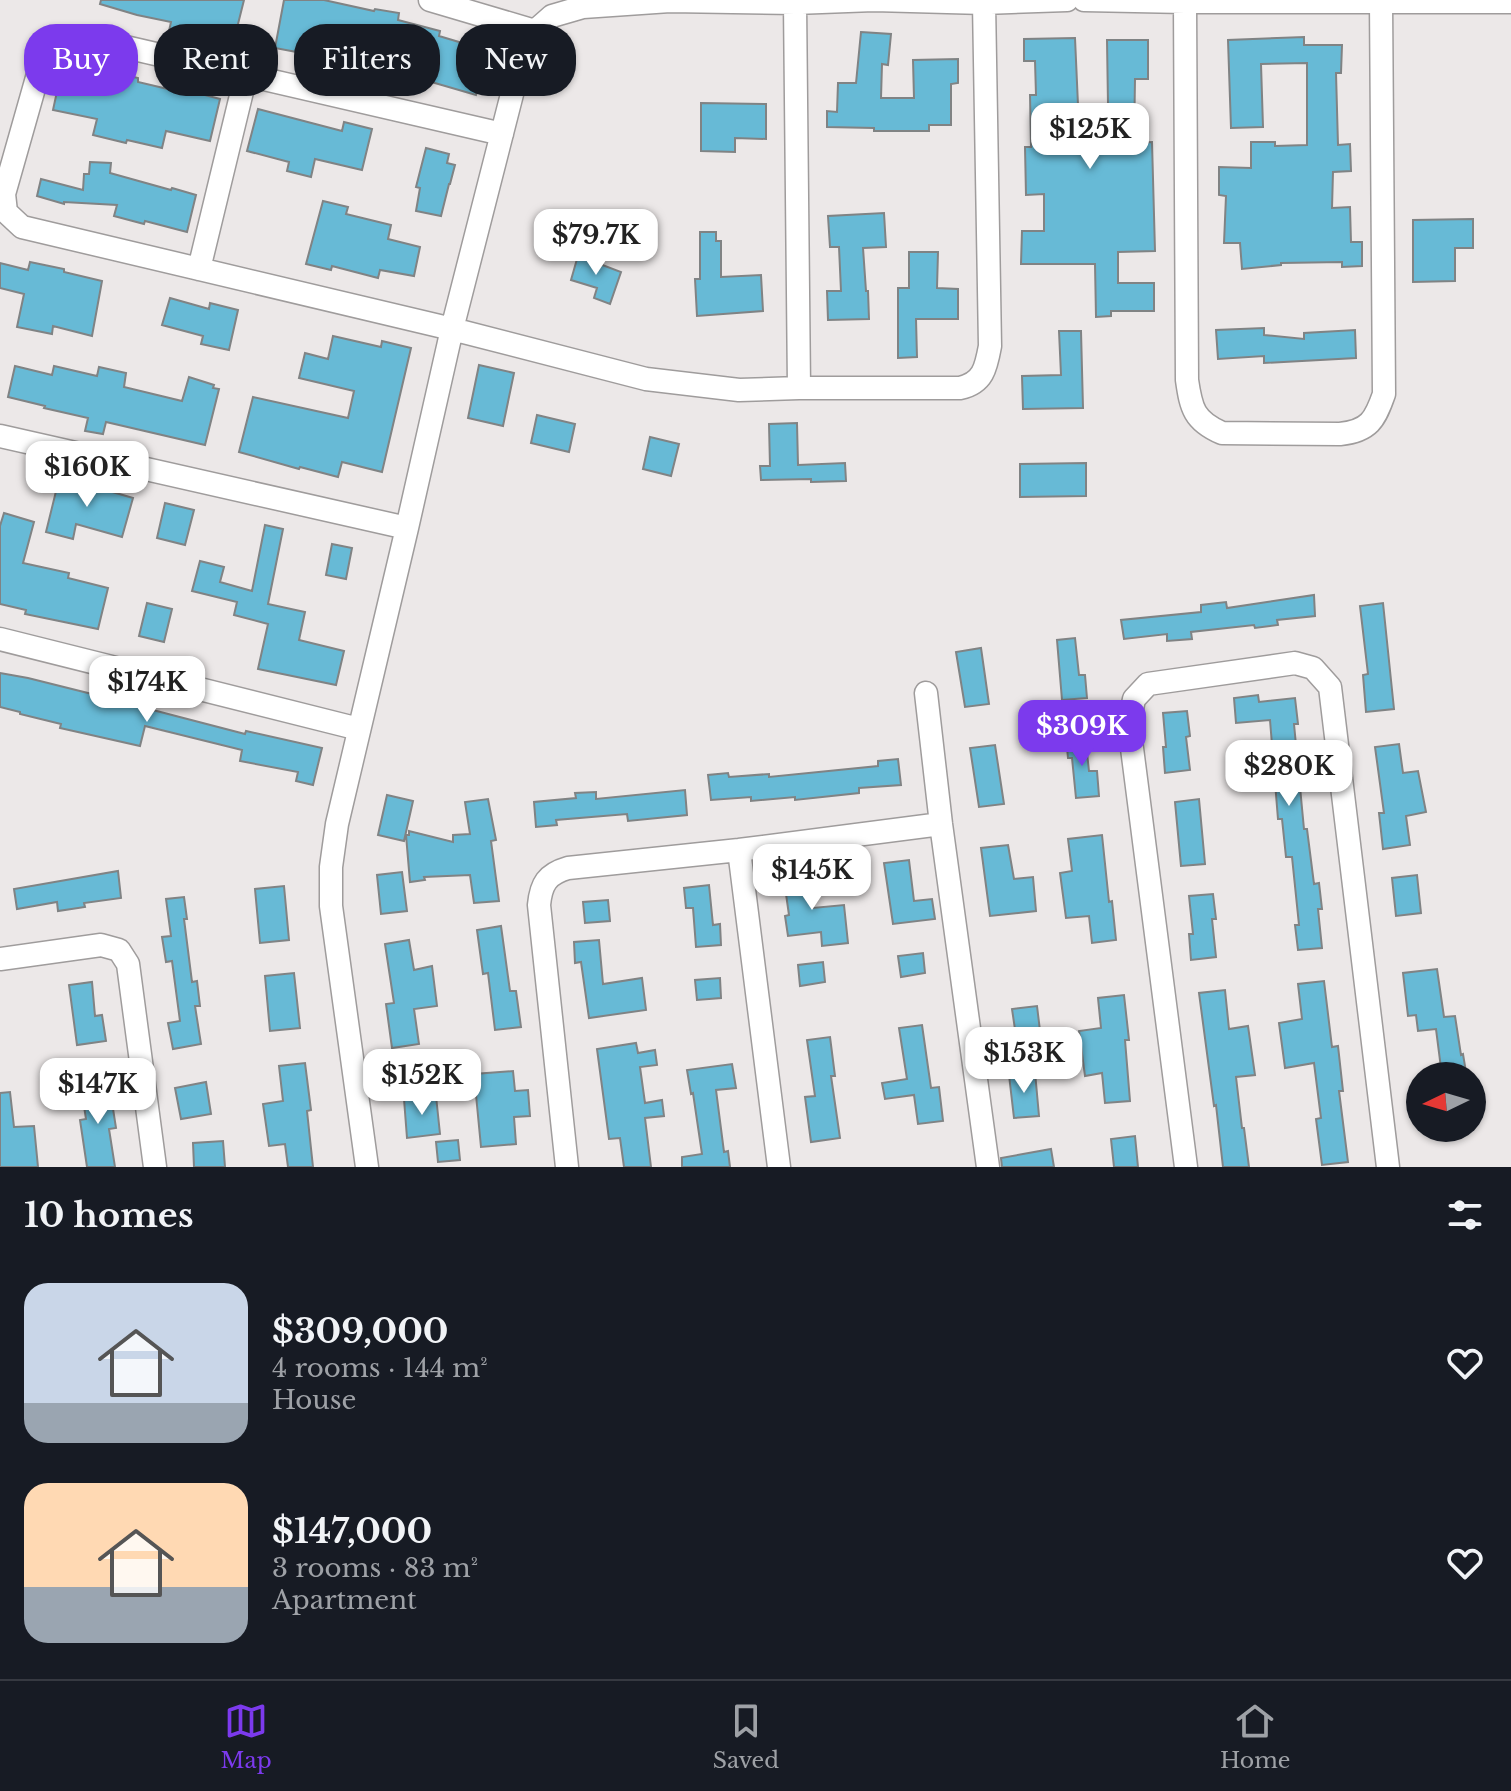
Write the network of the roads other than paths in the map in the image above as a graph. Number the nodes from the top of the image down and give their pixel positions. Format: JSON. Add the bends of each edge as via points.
{"nodes":[{"id":1,"x":430,"y":0,"type":"edge"},
{"id":2,"x":670,"y":0,"type":"edge"},
{"id":3,"x":874,"y":0,"type":"edge"},
{"id":4,"x":1067,"y":0,"type":"edge"},
{"id":5,"x":1084,"y":0,"type":"edge"},
{"id":6,"x":1277,"y":1,"type":"edge"},
{"id":7,"x":1185,"y":2,"type":"junction"},
{"id":8,"x":1381,"y":2,"type":"junction"},
{"id":9,"x":1511,"y":2,"type":"edge"},
{"id":10,"x":795,"y":3,"type":"junction"},
{"id":11,"x":984,"y":3,"type":"junction"},
{"id":12,"x":511,"y":24,"type":"edge"},
{"id":13,"x":543,"y":24,"type":"edge"},
{"id":14,"x":154,"y":54,"type":"edge"},
{"id":15,"x":278,"y":82,"type":"edge"},
{"id":16,"x":241,"y":96,"type":"edge"},
{"id":17,"x":512,"y":96,"type":"edge"},
{"id":18,"x":502,"y":134,"type":"junction"},
{"id":19,"x":199,"y":269,"type":"junction"},
{"id":20,"x":452,"y":329,"type":"junction"},
{"id":21,"x":799,"y":388,"type":"junction"},
{"id":22,"x":0,"y":436,"type":"edge"},
{"id":23,"x":407,"y":528,"type":"junction"},
{"id":24,"x":0,"y":639,"type":"edge"},
{"id":25,"x":926,"y":693,"type":"dead end"},
{"id":26,"x":359,"y":729,"type":"junction"},
{"id":27,"x":941,"y":824,"type":"junction"},
{"id":28,"x":739,"y":850,"type":"junction"},
{"id":29,"x":0,"y":959,"type":"edge"},
{"id":30,"x":155,"y":1167,"type":"edge"},
{"id":31,"x":367,"y":1167,"type":"edge"},
{"id":32,"x":567,"y":1167,"type":"edge"},
{"id":33,"x":779,"y":1167,"type":"edge"},
{"id":34,"x":988,"y":1167,"type":"edge"},
{"id":35,"x":1186,"y":1167,"type":"edge"},
{"id":36,"x":1388,"y":1167,"type":"edge"}],
"edges":[{"from":1,"to":12,"type":"street"},
{"from":2,"to":10,"type":"street"},
{"from":2,"to":13,"type":"street","via":[[583,7]]},
{"from":3,"to":10,"type":"street"},
{"from":3,"to":11,"type":"street"},
{"from":4,"to":11,"type":"street"},
{"from":5,"to":7,"type":"street"},
{"from":6,"to":7,"type":"street"},
{"from":6,"to":8,"type":"street"},
{"from":7,"to":8,"type":"street","via":[[1190,401],[1197,416],[1222,433],[1340,434],[1367,426],[1384,394]]},
{"from":8,"to":9,"type":"street"},
{"from":10,"to":21,"type":"street"},
{"from":11,"to":21,"type":"street","via":[[990,346],[981,377],[960,388]]},
{"from":14,"to":19,"type":"street","via":[[82,37],[56,42],[44,53],[4,194],[6,212],[22,227]]},
{"from":15,"to":18,"type":"street"},
{"from":16,"to":19,"type":"street"},
{"from":17,"to":18,"type":"street"},
{"from":18,"to":20,"type":"street"},
{"from":19,"to":20,"type":"street"},
{"from":20,"to":21,"type":"street","via":[[646,379],[739,390]]},
{"from":20,"to":23,"type":"street"},
{"from":22,"to":23,"type":"street"},
{"from":23,"to":26,"type":"street"},
{"from":24,"to":26,"type":"street"},
{"from":25,"to":27,"type":"street"},
{"from":26,"to":31,"type":"street","via":[[337,824],[331,906]]},
{"from":27,"to":28,"type":"street"},
{"from":27,"to":34,"type":"street"},
{"from":28,"to":32,"type":"street","via":[[568,868],[546,880],[539,905]]},
{"from":28,"to":33,"type":"street"},
{"from":29,"to":30,"type":"street","via":[[101,945],[119,950],[128,964]]},
{"from":35,"to":36,"type":"street","via":[[1129,725],[1134,699],[1148,684],[1295,663],[1313,668],[1330,687]]}]}
